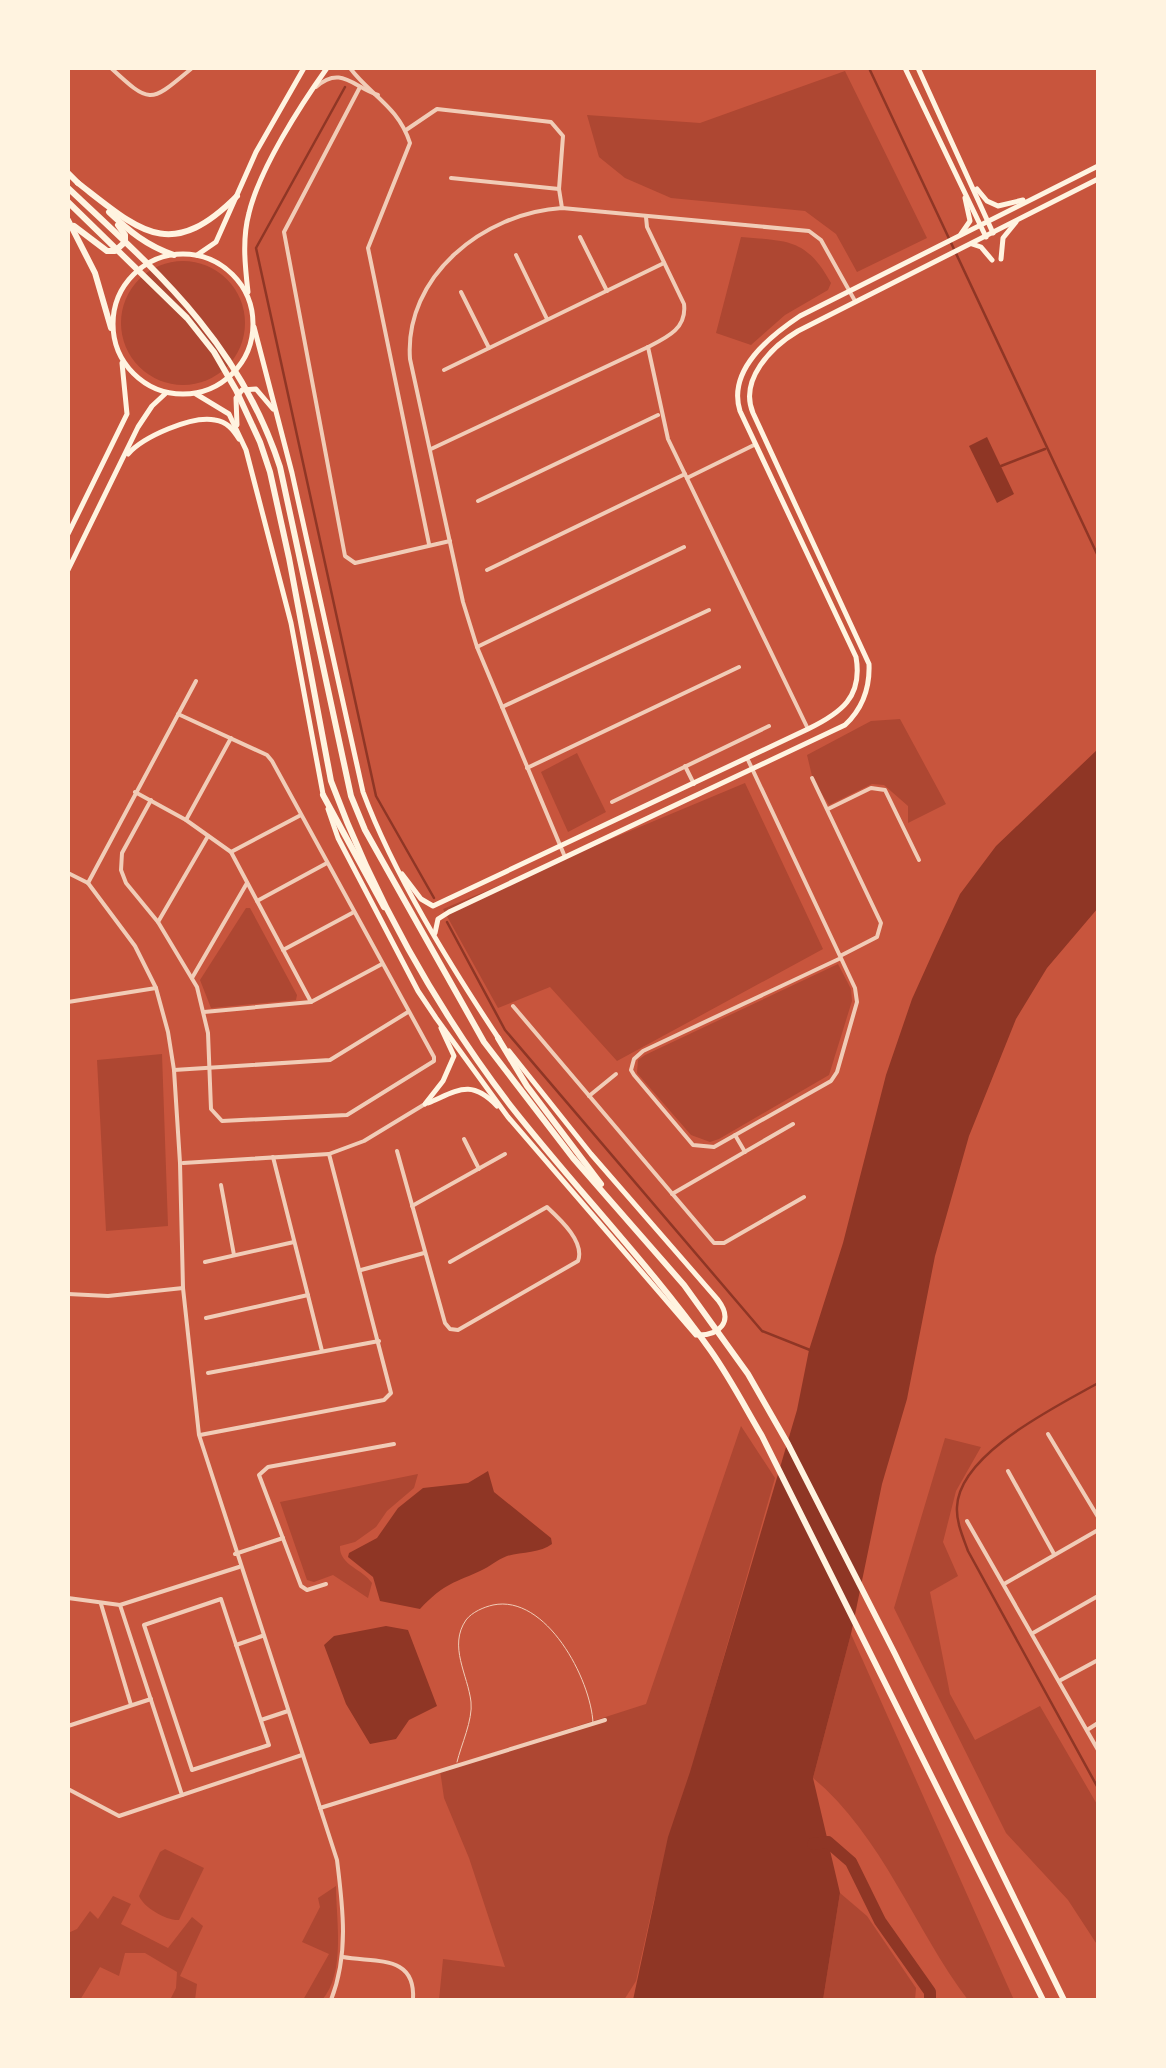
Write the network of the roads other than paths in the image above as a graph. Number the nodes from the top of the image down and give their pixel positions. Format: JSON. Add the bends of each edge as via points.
{"nodes":[{"id":1,"x":110,"y":68,"type":"edge"},
{"id":2,"x":192,"y":68,"type":"edge"},
{"id":3,"x":304,"y":68,"type":"edge"},
{"id":4,"x":327,"y":68,"type":"edge"},
{"id":5,"x":350,"y":68,"type":"edge"},
{"id":6,"x":905,"y":68,"type":"edge"},
{"id":7,"x":918,"y":68,"type":"edge"},
{"id":8,"x":360,"y":87,"type":"junction"},
{"id":9,"x":309,"y":94,"type":"junction"},
{"id":10,"x":378,"y":95,"type":"junction"},
{"id":11,"x":406,"y":130,"type":"junction"},
{"id":12,"x":1098,"y":166,"type":"edge"},
{"id":13,"x":68,"y":173,"type":"edge"},
{"id":14,"x":451,"y":178,"type":"dead end"},
{"id":15,"x":1098,"y":179,"type":"edge"},
{"id":16,"x":78,"y":182,"type":"junction"},
{"id":17,"x":972,"y":183,"type":"junction"},
{"id":18,"x":1059,"y":186,"type":"junction"},
{"id":19,"x":68,"y":188,"type":"edge"},
{"id":20,"x":962,"y":188,"type":"junction"},
{"id":21,"x":558,"y":190,"type":"junction"},
{"id":22,"x":238,"y":196,"type":"junction"},
{"id":23,"x":68,"y":202,"type":"edge"},
{"id":24,"x":562,"y":208,"type":"junction"},
{"id":25,"x":112,"y":215,"type":"junction"},
{"id":26,"x":646,"y":216,"type":"junction"},
{"id":27,"x":1018,"y":220,"type":"junction"},
{"id":28,"x":69,"y":222,"type":"edge"},
{"id":29,"x":988,"y":222,"type":"junction"},
{"id":30,"x":980,"y":225,"type":"junction"},
{"id":31,"x":990,"y":235,"type":"junction"},
{"id":32,"x":580,"y":236,"type":"dead end"},
{"id":33,"x":958,"y":237,"type":"junction"},
{"id":34,"x":967,"y":246,"type":"junction"},
{"id":35,"x":174,"y":254,"type":"junction"},
{"id":36,"x":197,"y":255,"type":"junction"},
{"id":37,"x":516,"y":256,"type":"dead end"},
{"id":38,"x":1000,"y":259,"type":"dead end"},
{"id":39,"x":992,"y":260,"type":"dead end"},
{"id":40,"x":664,"y":264,"type":"junction"},
{"id":41,"x":850,"y":290,"type":"junction"},
{"id":42,"x":607,"y":291,"type":"junction"},
{"id":43,"x":461,"y":292,"type":"dead end"},
{"id":44,"x":248,"y":295,"type":"junction"},
{"id":45,"x":856,"y":301,"type":"junction"},
{"id":46,"x":548,"y":320,"type":"junction"},
{"id":47,"x":254,"y":327,"type":"junction"},
{"id":48,"x":111,"y":328,"type":"junction"},
{"id":49,"x":648,"y":346,"type":"junction"},
{"id":50,"x":490,"y":348,"type":"junction"},
{"id":51,"x":122,"y":360,"type":"junction"},
{"id":52,"x":444,"y":370,"type":"dead end"},
{"id":53,"x":166,"y":393,"type":"junction"},
{"id":54,"x":196,"y":394,"type":"junction"},
{"id":55,"x":275,"y":412,"type":"junction"},
{"id":56,"x":660,"y":414,"type":"junction"},
{"id":57,"x":238,"y":428,"type":"junction"},
{"id":58,"x":756,"y":444,"type":"junction"},
{"id":59,"x":431,"y":449,"type":"junction"},
{"id":60,"x":246,"y":450,"type":"junction"},
{"id":61,"x":124,"y":458,"type":"junction"},
{"id":62,"x":686,"y":476,"type":"junction"},
{"id":63,"x":478,"y":500,"type":"dead end"},
{"id":64,"x":68,"y":534,"type":"edge"},
{"id":65,"x":450,"y":541,"type":"junction"},
{"id":66,"x":430,"y":546,"type":"junction"},
{"id":67,"x":684,"y":548,"type":"dead end"},
{"id":68,"x":68,"y":570,"type":"edge"},
{"id":69,"x":487,"y":570,"type":"dead end"},
{"id":70,"x":709,"y":610,"type":"dead end"},
{"id":71,"x":477,"y":647,"type":"junction"},
{"id":72,"x":740,"y":667,"type":"dead end"},
{"id":73,"x":196,"y":681,"type":"dead end"},
{"id":74,"x":502,"y":707,"type":"junction"},
{"id":75,"x":178,"y":714,"type":"junction"},
{"id":76,"x":770,"y":726,"type":"dead end"},
{"id":77,"x":808,"y":729,"type":"junction"},
{"id":78,"x":231,"y":738,"type":"junction"},
{"id":79,"x":747,"y":758,"type":"junction"},
{"id":80,"x":685,"y":766,"type":"junction"},
{"id":81,"x":526,"y":768,"type":"junction"},
{"id":82,"x":752,"y":768,"type":"junction"},
{"id":83,"x":812,"y":778,"type":"dead end"},
{"id":84,"x":694,"y":784,"type":"junction"},
{"id":85,"x":135,"y":792,"type":"junction"},
{"id":86,"x":323,"y":794,"type":"junction"},
{"id":87,"x":151,"y":800,"type":"junction"},
{"id":88,"x":612,"y":802,"type":"dead end"},
{"id":89,"x":828,"y":810,"type":"junction"},
{"id":90,"x":301,"y":815,"type":"junction"},
{"id":91,"x":186,"y":820,"type":"junction"},
{"id":92,"x":208,"y":836,"type":"junction"},
{"id":93,"x":560,"y":846,"type":"junction"},
{"id":94,"x":231,"y":852,"type":"junction"},
{"id":95,"x":565,"y":857,"type":"junction"},
{"id":96,"x":919,"y":860,"type":"dead end"},
{"id":97,"x":327,"y":862,"type":"junction"},
{"id":98,"x":68,"y":872,"type":"edge"},
{"id":99,"x":402,"y":874,"type":"junction"},
{"id":100,"x":247,"y":882,"type":"junction"},
{"id":101,"x":88,"y":884,"type":"junction"},
{"id":102,"x":257,"y":902,"type":"junction"},
{"id":103,"x":354,"y":912,"type":"junction"},
{"id":104,"x":158,"y":922,"type":"junction"},
{"id":105,"x":435,"y":933,"type":"junction"},
{"id":106,"x":401,"y":934,"type":"junction"},
{"id":107,"x":283,"y":950,"type":"junction"},
{"id":108,"x":840,"y":957,"type":"junction"},
{"id":109,"x":382,"y":964,"type":"junction"},
{"id":110,"x":192,"y":978,"type":"junction"},
{"id":111,"x":156,"y":988,"type":"junction"},
{"id":112,"x":68,"y":1002,"type":"edge"},
{"id":113,"x":311,"y":1002,"type":"junction"},
{"id":114,"x":514,"y":1006,"type":"dead end"},
{"id":115,"x":204,"y":1012,"type":"junction"},
{"id":116,"x":408,"y":1012,"type":"junction"},
{"id":117,"x":436,"y":1018,"type":"junction"},
{"id":118,"x":498,"y":1038,"type":"junction"},
{"id":119,"x":210,"y":1068,"type":"junction"},
{"id":120,"x":174,"y":1070,"type":"junction"},
{"id":121,"x":616,"y":1074,"type":"dead end"},
{"id":122,"x":589,"y":1096,"type":"junction"},
{"id":123,"x":425,"y":1104,"type":"junction"},
{"id":124,"x":508,"y":1117,"type":"junction"},
{"id":125,"x":792,"y":1124,"type":"dead end"},
{"id":126,"x":735,"y":1135,"type":"junction"},
{"id":127,"x":464,"y":1139,"type":"dead end"},
{"id":128,"x":397,"y":1151,"type":"dead end"},
{"id":129,"x":745,"y":1152,"type":"junction"},
{"id":130,"x":329,"y":1154,"type":"junction"},
{"id":131,"x":505,"y":1154,"type":"dead end"},
{"id":132,"x":272,"y":1157,"type":"junction"},
{"id":133,"x":180,"y":1163,"type":"junction"},
{"id":134,"x":479,"y":1169,"type":"junction"},
{"id":135,"x":221,"y":1185,"type":"dead end"},
{"id":136,"x":672,"y":1194,"type":"junction"},
{"id":137,"x":804,"y":1197,"type":"dead end"},
{"id":138,"x":615,"y":1204,"type":"junction"},
{"id":139,"x":412,"y":1206,"type":"junction"},
{"id":140,"x":294,"y":1242,"type":"junction"},
{"id":141,"x":426,"y":1252,"type":"junction"},
{"id":142,"x":234,"y":1256,"type":"junction"},
{"id":143,"x":206,"y":1262,"type":"dead end"},
{"id":144,"x":450,"y":1262,"type":"dead end"},
{"id":145,"x":361,"y":1270,"type":"junction"},
{"id":146,"x":183,"y":1288,"type":"junction"},
{"id":147,"x":68,"y":1294,"type":"edge"},
{"id":148,"x":308,"y":1296,"type":"junction"},
{"id":149,"x":206,"y":1318,"type":"dead end"},
{"id":150,"x":378,"y":1340,"type":"junction"},
{"id":151,"x":322,"y":1351,"type":"junction"},
{"id":152,"x":208,"y":1374,"type":"dead end"},
{"id":153,"x":1048,"y":1434,"type":"dead end"},
{"id":154,"x":199,"y":1435,"type":"junction"},
{"id":155,"x":394,"y":1444,"type":"dead end"},
{"id":156,"x":1008,"y":1471,"type":"dead end"},
{"id":157,"x":1098,"y":1517,"type":"edge"},
{"id":158,"x":967,"y":1520,"type":"dead end"},
{"id":159,"x":1098,"y":1530,"type":"edge"},
{"id":160,"x":283,"y":1538,"type":"junction"},
{"id":161,"x":235,"y":1554,"type":"junction"},
{"id":162,"x":1055,"y":1555,"type":"junction"},
{"id":163,"x":240,"y":1567,"type":"junction"},
{"id":164,"x":326,"y":1584,"type":"dead end"},
{"id":165,"x":1004,"y":1584,"type":"junction"},
{"id":166,"x":1098,"y":1596,"type":"edge"},
{"id":167,"x":68,"y":1598,"type":"edge"},
{"id":168,"x":100,"y":1602,"type":"junction"},
{"id":169,"x":120,"y":1605,"type":"junction"},
{"id":170,"x":1032,"y":1634,"type":"junction"},
{"id":171,"x":262,"y":1636,"type":"junction"},
{"id":172,"x":236,"y":1645,"type":"junction"},
{"id":173,"x":1098,"y":1660,"type":"edge"},
{"id":174,"x":1059,"y":1681,"type":"junction"},
{"id":175,"x":151,"y":1699,"type":"junction"},
{"id":176,"x":131,"y":1705,"type":"junction"},
{"id":177,"x":288,"y":1711,"type":"junction"},
{"id":178,"x":261,"y":1720,"type":"junction"},
{"id":179,"x":605,"y":1720,"type":"dead end"},
{"id":180,"x":593,"y":1723,"type":"junction"},
{"id":181,"x":1098,"y":1723,"type":"edge"},
{"id":182,"x":68,"y":1726,"type":"edge"},
{"id":183,"x":1087,"y":1730,"type":"junction"},
{"id":184,"x":1098,"y":1750,"type":"edge"},
{"id":185,"x":302,"y":1754,"type":"junction"},
{"id":186,"x":456,"y":1765,"type":"junction"},
{"id":187,"x":68,"y":1789,"type":"edge"},
{"id":188,"x":182,"y":1796,"type":"junction"},
{"id":189,"x":320,"y":1808,"type":"junction"},
{"id":190,"x":344,"y":1957,"type":"junction"},
{"id":191,"x":332,"y":2000,"type":"edge"},
{"id":192,"x":414,"y":2000,"type":"edge"},
{"id":193,"x":1042,"y":2000,"type":"edge"},
{"id":194,"x":1064,"y":2000,"type":"edge"}],
"edges":[{"from":1,"to":2,"type":"street","via":[[151,96]]},
{"from":3,"to":22,"type":"main road"},
{"from":4,"to":9,"type":"main road"},
{"from":5,"to":10,"type":"street"},
{"from":6,"to":20,"type":"main road"},
{"from":7,"to":17,"type":"main road"},
{"from":8,"to":9,"type":"street","via":[[338,76]]},
{"from":8,"to":10,"type":"street"},
{"from":8,"to":66,"type":"street","via":[[284,239],[345,556],[355,562]]},
{"from":9,"to":44,"type":"main road","via":[[249,213]]},
{"from":10,"to":11,"type":"street"},
{"from":11,"to":21,"type":"street","via":[[438,109],[551,122],[563,136]]},
{"from":11,"to":66,"type":"street","via":[[407,157],[368,248]]},
{"from":12,"to":18,"type":"main road"},
{"from":13,"to":16,"type":"highway"},
{"from":14,"to":21,"type":"street"},
{"from":15,"to":27,"type":"main road"},
{"from":16,"to":22,"type":"highway","via":[[134,227],[156,234],[202,226]]},
{"from":16,"to":25,"type":"highway"},
{"from":17,"to":18,"type":"main road","via":[[998,206]]},
{"from":17,"to":29,"type":"main road"},
{"from":18,"to":29,"type":"main road"},
{"from":19,"to":138,"type":"highway","via":[[192,308],[236,371],[270,438],[364,830],[484,1042]]},
{"from":20,"to":30,"type":"main road"},
{"from":20,"to":33,"type":"main road","via":[[970,222]]},
{"from":21,"to":24,"type":"street"},
{"from":22,"to":36,"type":"main road","via":[[216,242]]},
{"from":23,"to":106,"type":"highway","via":[[214,352],[260,442],[331,781]]},
{"from":24,"to":26,"type":"street"},
{"from":24,"to":59,"type":"street","via":[[526,212],[487,229],[435,278],[409,340]]},
{"from":25,"to":28,"type":"highway","via":[[125,236],[115,251]]},
{"from":25,"to":35,"type":"highway","via":[[132,235]]},
{"from":26,"to":40,"type":"street"},
{"from":26,"to":41,"type":"street","via":[[809,231]]},
{"from":27,"to":31,"type":"main road"},
{"from":27,"to":38,"type":"main road","via":[[1003,238]]},
{"from":28,"to":48,"type":"highway","via":[[95,272]]},
{"from":29,"to":30,"type":"main road"},
{"from":29,"to":31,"type":"main road"},
{"from":30,"to":31,"type":"main road"},
{"from":30,"to":33,"type":"main road"},
{"from":31,"to":34,"type":"main road"},
{"from":32,"to":42,"type":"street"},
{"from":33,"to":41,"type":"main road"},
{"from":34,"to":39,"type":"main road","via":[[982,247]]},
{"from":34,"to":45,"type":"main road"},
{"from":35,"to":36,"type":"main road"},
{"from":35,"to":48,"type":"main road","via":[[138,270],[125,284]]},
{"from":36,"to":44,"type":"main road","via":[[232,273]]},
{"from":37,"to":46,"type":"street"},
{"from":40,"to":42,"type":"street"},
{"from":40,"to":49,"type":"street","via":[[685,311],[677,330]]},
{"from":41,"to":45,"type":"street"},
{"from":41,"to":58,"type":"main road","via":[[800,316],[756,353],[736,390]]},
{"from":42,"to":46,"type":"street"},
{"from":43,"to":50,"type":"street"},
{"from":44,"to":47,"type":"main road"},
{"from":45,"to":82,"type":"main road","via":[[773,348],[748,394],[866,654],[869,685],[845,724]]},
{"from":46,"to":50,"type":"street"},
{"from":47,"to":54,"type":"main road","via":[[251,346],[230,377]]},
{"from":47,"to":55,"type":"main road"},
{"from":48,"to":51,"type":"main road"},
{"from":49,"to":56,"type":"street"},
{"from":49,"to":59,"type":"street"},
{"from":50,"to":52,"type":"street"},
{"from":51,"to":53,"type":"main road","via":[[148,386]]},
{"from":51,"to":64,"type":"main road","via":[[127,414]]},
{"from":53,"to":54,"type":"main road"},
{"from":53,"to":61,"type":"main road"},
{"from":54,"to":57,"type":"main road","via":[[221,407]]},
{"from":55,"to":57,"type":"main road","via":[[256,389],[242,390],[236,398]]},
{"from":55,"to":99,"type":"main road","via":[[362,792]]},
{"from":56,"to":62,"type":"street"},
{"from":56,"to":63,"type":"street"},
{"from":57,"to":60,"type":"main road"},
{"from":58,"to":62,"type":"street"},
{"from":58,"to":77,"type":"main road","via":[[856,658],[858,683],[848,705]]},
{"from":59,"to":65,"type":"street"},
{"from":60,"to":61,"type":"main road","via":[[231,427],[205,419],[141,440]]},
{"from":60,"to":86,"type":"main road","via":[[290,623]]},
{"from":61,"to":68,"type":"main road"},
{"from":62,"to":69,"type":"street"},
{"from":62,"to":77,"type":"street"},
{"from":65,"to":66,"type":"street"},
{"from":65,"to":71,"type":"street"},
{"from":67,"to":71,"type":"street"},
{"from":70,"to":74,"type":"street"},
{"from":71,"to":74,"type":"street"},
{"from":72,"to":81,"type":"street"},
{"from":73,"to":75,"type":"street"},
{"from":74,"to":81,"type":"street"},
{"from":75,"to":78,"type":"street"},
{"from":75,"to":85,"type":"street"},
{"from":76,"to":80,"type":"street"},
{"from":77,"to":79,"type":"main road"},
{"from":78,"to":90,"type":"street","via":[[272,761]]},
{"from":78,"to":91,"type":"street"},
{"from":79,"to":82,"type":"street"},
{"from":79,"to":84,"type":"main road"},
{"from":80,"to":84,"type":"street"},
{"from":80,"to":88,"type":"street"},
{"from":81,"to":93,"type":"street"},
{"from":82,"to":95,"type":"main road"},
{"from":82,"to":108,"type":"street"},
{"from":83,"to":89,"type":"street"},
{"from":84,"to":93,"type":"main road"},
{"from":85,"to":87,"type":"street"},
{"from":85,"to":101,"type":"street"},
{"from":86,"to":106,"type":"highway"},
{"from":86,"to":117,"type":"main road","via":[[338,838]]},
{"from":87,"to":91,"type":"street"},
{"from":87,"to":104,"type":"street","via":[[122,853],[122,870]]},
{"from":89,"to":96,"type":"street","via":[[871,788],[885,790]]},
{"from":89,"to":108,"type":"street","via":[[881,922],[877,937]]},
{"from":90,"to":94,"type":"street"},
{"from":90,"to":97,"type":"street"},
{"from":91,"to":92,"type":"street"},
{"from":92,"to":94,"type":"street"},
{"from":92,"to":104,"type":"street"},
{"from":93,"to":95,"type":"street"},
{"from":93,"to":99,"type":"main road","via":[[433,906]]},
{"from":94,"to":100,"type":"street"},
{"from":95,"to":105,"type":"main road","via":[[448,912]]},
{"from":97,"to":102,"type":"street"},
{"from":97,"to":103,"type":"street"},
{"from":98,"to":101,"type":"street"},
{"from":99,"to":105,"type":"main road"},
{"from":100,"to":102,"type":"street"},
{"from":100,"to":110,"type":"street"},
{"from":101,"to":111,"type":"street","via":[[135,946]]},
{"from":102,"to":107,"type":"street"},
{"from":103,"to":107,"type":"street"},
{"from":103,"to":109,"type":"street"},
{"from":104,"to":110,"type":"street"},
{"from":105,"to":118,"type":"main road"},
{"from":106,"to":193,"type":"highway","via":[[510,1104],[686,1318],[730,1382]]},
{"from":107,"to":113,"type":"street"},
{"from":108,"to":126,"type":"street","via":[[858,994],[834,1077]]},
{"from":108,"to":126,"type":"street","via":[[634,1059],[634,1075],[694,1144],[714,1147]]},
{"from":109,"to":113,"type":"street"},
{"from":109,"to":116,"type":"street"},
{"from":110,"to":115,"type":"street"},
{"from":111,"to":112,"type":"street"},
{"from":111,"to":120,"type":"street"},
{"from":113,"to":115,"type":"street"},
{"from":114,"to":122,"type":"street"},
{"from":115,"to":119,"type":"street"},
{"from":116,"to":119,"type":"street","via":[[330,1060]]},
{"from":116,"to":119,"type":"street","via":[[434,1061],[351,1114],[222,1121],[210,1110]]},
{"from":117,"to":123,"type":"main road","via":[[454,1056]]},
{"from":117,"to":124,"type":"main road"},
{"from":118,"to":124,"type":"main road","via":[[718,1300],[726,1311],[719,1328],[696,1335]]},
{"from":118,"to":138,"type":"highway"},
{"from":119,"to":120,"type":"street"},
{"from":120,"to":133,"type":"street"},
{"from":121,"to":122,"type":"street"},
{"from":122,"to":136,"type":"street"},
{"from":123,"to":124,"type":"main road","via":[[472,1088]]},
{"from":123,"to":130,"type":"street"},
{"from":125,"to":129,"type":"street"},
{"from":126,"to":129,"type":"street"},
{"from":127,"to":134,"type":"street"},
{"from":128,"to":139,"type":"street"},
{"from":129,"to":136,"type":"street"},
{"from":130,"to":132,"type":"street"},
{"from":130,"to":145,"type":"street"},
{"from":131,"to":134,"type":"street"},
{"from":132,"to":133,"type":"street"},
{"from":132,"to":140,"type":"street"},
{"from":133,"to":146,"type":"street"},
{"from":134,"to":139,"type":"street"},
{"from":135,"to":142,"type":"street"},
{"from":136,"to":137,"type":"street","via":[[714,1243]]},
{"from":138,"to":194,"type":"highway","via":[[711,1320],[772,1415]]},
{"from":139,"to":141,"type":"street"},
{"from":140,"to":142,"type":"street"},
{"from":140,"to":148,"type":"street"},
{"from":141,"to":144,"type":"street","via":[[450,1328],[458,1330],[582,1254],[547,1207]]},
{"from":141,"to":145,"type":"street"},
{"from":142,"to":143,"type":"street"},
{"from":145,"to":150,"type":"street"},
{"from":146,"to":147,"type":"street"},
{"from":146,"to":154,"type":"street"},
{"from":148,"to":149,"type":"street"},
{"from":148,"to":151,"type":"street"},
{"from":150,"to":151,"type":"street"},
{"from":150,"to":154,"type":"street","via":[[388,1397]]},
{"from":151,"to":152,"type":"street"},
{"from":153,"to":157,"type":"street"},
{"from":154,"to":161,"type":"street"},
{"from":155,"to":160,"type":"street","via":[[262,1469]]},
{"from":156,"to":162,"type":"street"},
{"from":158,"to":165,"type":"street"},
{"from":159,"to":162,"type":"street"},
{"from":160,"to":161,"type":"street"},
{"from":160,"to":164,"type":"street","via":[[304,1589]]},
{"from":161,"to":163,"type":"street"},
{"from":162,"to":165,"type":"street"},
{"from":163,"to":169,"type":"street"},
{"from":163,"to":171,"type":"street"},
{"from":165,"to":170,"type":"street"},
{"from":166,"to":170,"type":"street"},
{"from":167,"to":168,"type":"street"},
{"from":168,"to":169,"type":"street"},
{"from":168,"to":176,"type":"street"},
{"from":169,"to":175,"type":"street"},
{"from":170,"to":174,"type":"street"},
{"from":171,"to":172,"type":"street"},
{"from":171,"to":177,"type":"street"},
{"from":172,"to":178,"type":"street"},
{"from":172,"to":178,"type":"street","via":[[221,1599],[144,1624],[192,1770],[269,1745]]},
{"from":173,"to":174,"type":"street"},
{"from":174,"to":183,"type":"street"},
{"from":175,"to":176,"type":"street"},
{"from":175,"to":188,"type":"street"},
{"from":176,"to":182,"type":"street"},
{"from":177,"to":178,"type":"street"},
{"from":177,"to":185,"type":"street"},
{"from":179,"to":180,"type":"street"},
{"from":180,"to":186,"type":"street"},
{"from":180,"to":186,"type":"lane","via":[[580,1674],[550,1628],[517,1606],[480,1609],[466,1620],[458,1643],[472,1705]]},
{"from":181,"to":183,"type":"street"},
{"from":183,"to":184,"type":"street"},
{"from":185,"to":188,"type":"street"},
{"from":185,"to":189,"type":"street"},
{"from":186,"to":189,"type":"street"},
{"from":187,"to":188,"type":"street","via":[[119,1816]]},
{"from":189,"to":190,"type":"street","via":[[337,1860]]},
{"from":190,"to":191,"type":"street"},
{"from":190,"to":192,"type":"street","via":[[404,1968]]}]}
